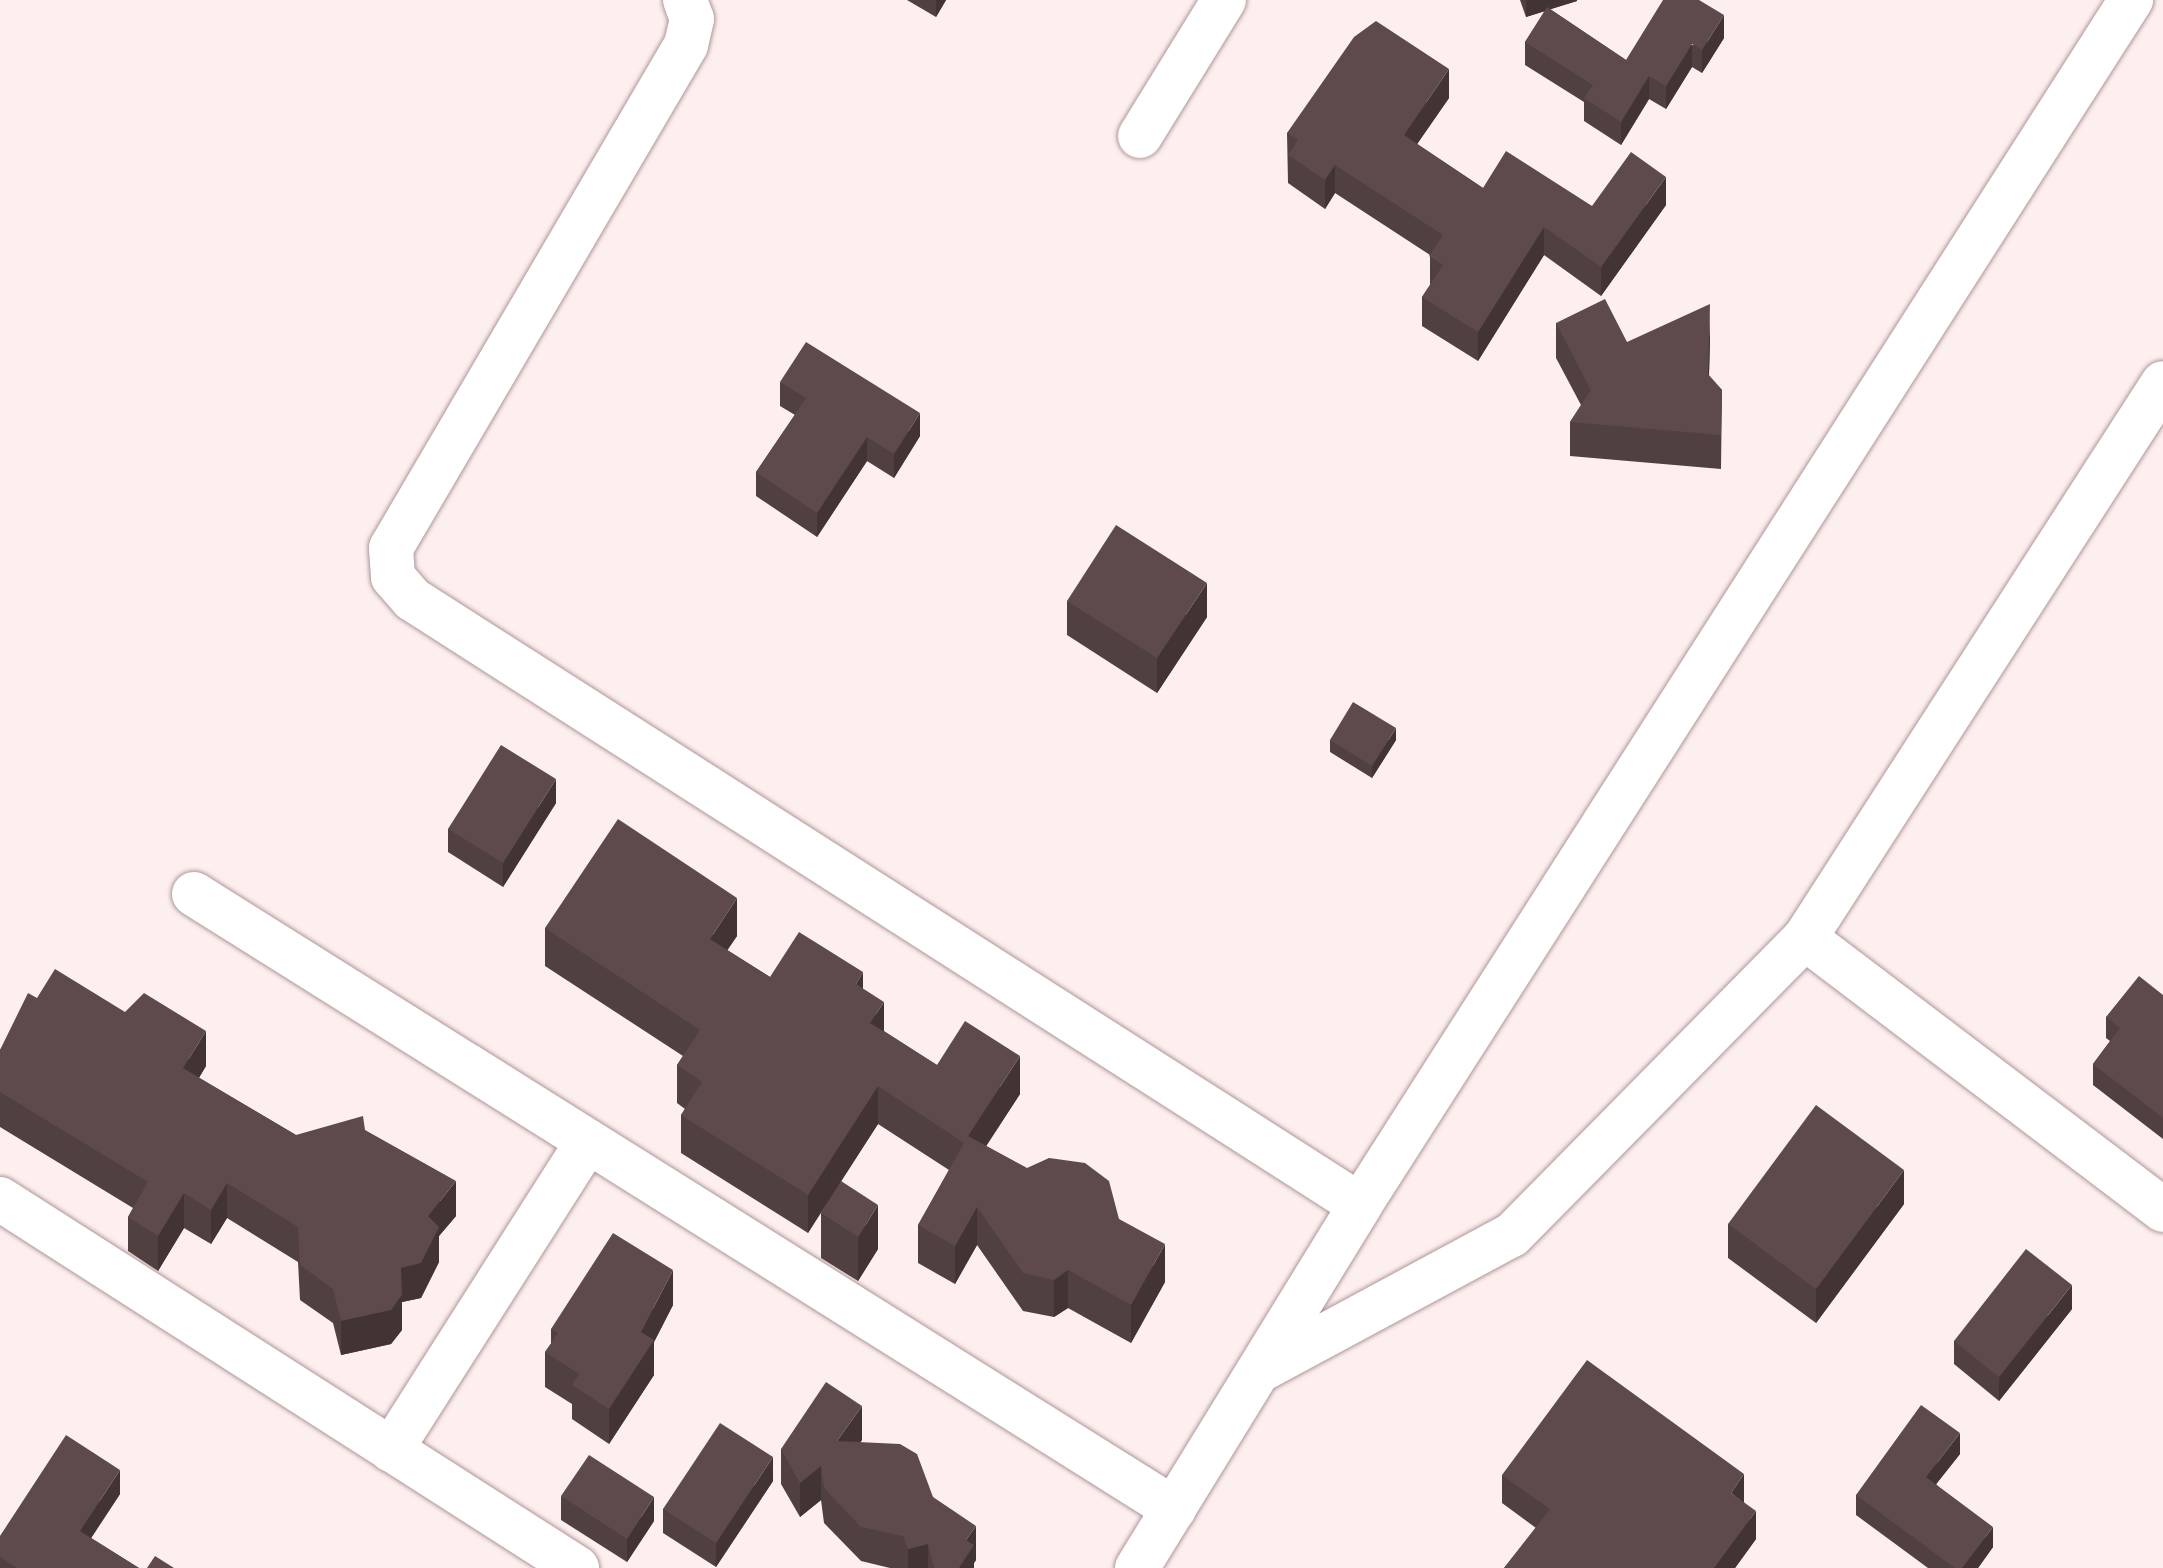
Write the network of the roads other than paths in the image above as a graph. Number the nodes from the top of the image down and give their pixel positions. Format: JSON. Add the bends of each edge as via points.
{"nodes":[{"id":1,"x":685,"y":0,"type":"edge"},
{"id":2,"x":1224,"y":0,"type":"edge"},
{"id":3,"x":2131,"y":0,"type":"edge"},
{"id":4,"x":1140,"y":136,"type":"dead end"},
{"id":5,"x":2163,"y":383,"type":"edge"},
{"id":6,"x":194,"y":894,"type":"dead end"},
{"id":7,"x":1805,"y":938,"type":"junction"},
{"id":8,"x":588,"y":1141,"type":"junction"},
{"id":9,"x":0,"y":1199,"type":"edge"},
{"id":10,"x":1360,"y":1205,"type":"junction"},
{"id":11,"x":2163,"y":1210,"type":"edge"},
{"id":12,"x":1257,"y":1372,"type":"junction"},
{"id":13,"x":391,"y":1450,"type":"junction"},
{"id":14,"x":1174,"y":1509,"type":"junction"},
{"id":15,"x":577,"y":1568,"type":"edge"},
{"id":16,"x":1137,"y":1568,"type":"edge"}],
"edges":[{"from":1,"to":10,"type":"street","via":[[692,19],[686,45],[391,548],[393,577],[425,608]]},
{"from":2,"to":4,"type":"street"},
{"from":3,"to":10,"type":"street"},
{"from":5,"to":7,"type":"street"},
{"from":6,"to":8,"type":"street"},
{"from":7,"to":11,"type":"street"},
{"from":7,"to":12,"type":"street","via":[[1512,1235]]},
{"from":8,"to":13,"type":"street"},
{"from":8,"to":14,"type":"street"},
{"from":9,"to":13,"type":"street"},
{"from":10,"to":12,"type":"street"},
{"from":12,"to":14,"type":"street"},
{"from":13,"to":15,"type":"street"},
{"from":14,"to":16,"type":"street"}]}
